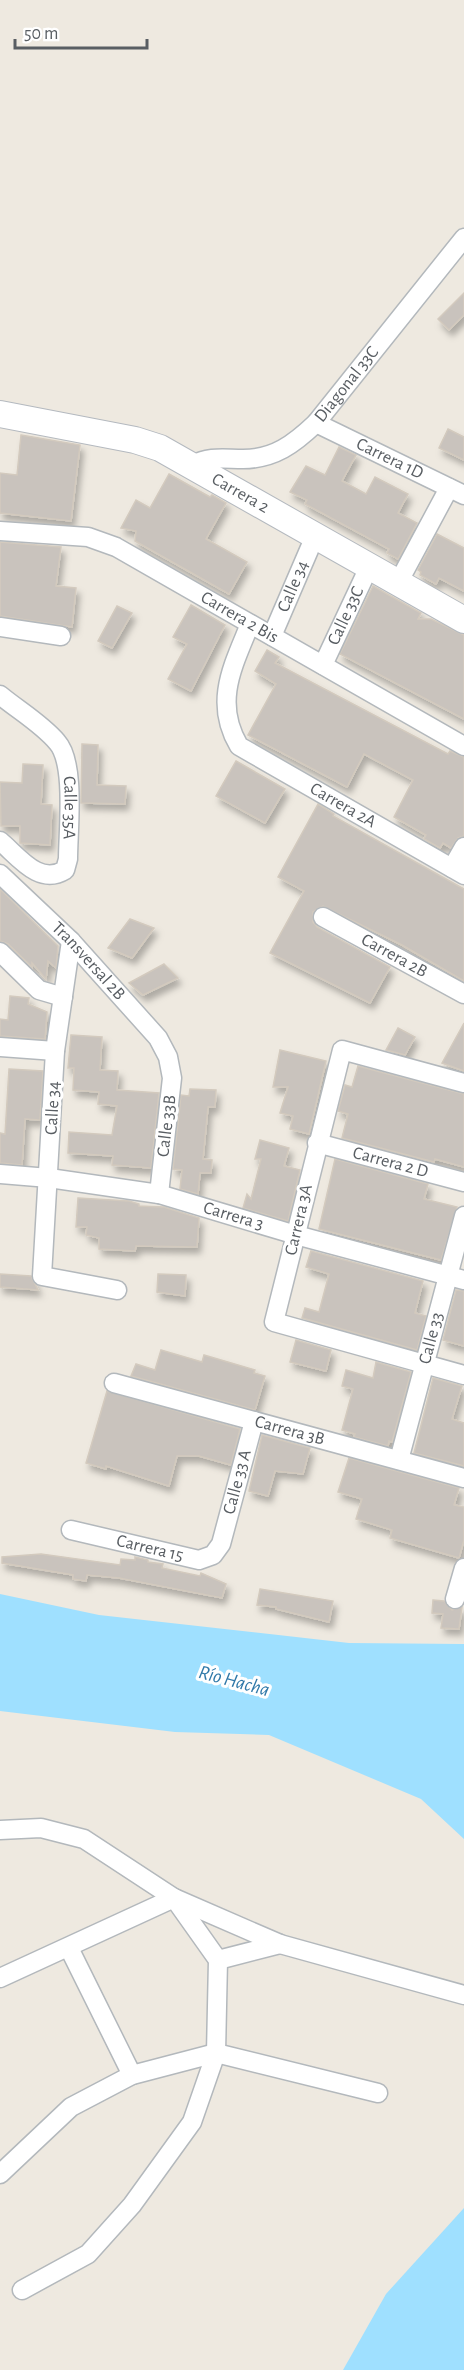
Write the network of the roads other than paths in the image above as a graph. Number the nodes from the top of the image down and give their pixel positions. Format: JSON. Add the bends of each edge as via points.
{"nodes":[{"id":1,"x":464,"y":238,"type":"edge"},
{"id":2,"x":0,"y":414,"type":"edge"},
{"id":3,"x":316,"y":423,"type":"junction"},
{"id":4,"x":193,"y":465,"type":"junction"},
{"id":5,"x":457,"y":492,"type":"edge"},
{"id":6,"x":0,"y":531,"type":"edge"},
{"id":7,"x":315,"y":536,"type":"junction"},
{"id":8,"x":369,"y":567,"type":"junction"},
{"id":9,"x":398,"y":583,"type":"junction"},
{"id":10,"x":464,"y":620,"type":"edge"},
{"id":11,"x":250,"y":624,"type":"junction"},
{"id":12,"x":0,"y":627,"type":"edge"},
{"id":13,"x":61,"y":636,"type":"dead end"},
{"id":14,"x":272,"y":636,"type":"junction"},
{"id":15,"x":323,"y":665,"type":"junction"},
{"id":16,"x":0,"y":695,"type":"edge"},
{"id":17,"x":464,"y":746,"type":"edge"},
{"id":18,"x":0,"y":841,"type":"edge"},
{"id":19,"x":464,"y":847,"type":"edge"},
{"id":20,"x":458,"y":871,"type":"edge"},
{"id":21,"x":0,"y":874,"type":"edge"},
{"id":22,"x":323,"y":917,"type":"dead end"},
{"id":23,"x":70,"y":941,"type":"junction"},
{"id":24,"x":0,"y":952,"type":"edge"},
{"id":25,"x":464,"y":994,"type":"edge"},
{"id":26,"x":63,"y":997,"type":"junction"},
{"id":27,"x":0,"y":1047,"type":"edge"},
{"id":28,"x":55,"y":1051,"type":"junction"},
{"id":29,"x":168,"y":1057,"type":"joint"},
{"id":30,"x":464,"y":1083,"type":"edge"},
{"id":31,"x":317,"y":1143,"type":"junction"},
{"id":32,"x":0,"y":1174,"type":"edge"},
{"id":33,"x":49,"y":1178,"type":"junction"},
{"id":34,"x":464,"y":1182,"type":"edge"},
{"id":35,"x":159,"y":1194,"type":"junction"},
{"id":36,"x":464,"y":1216,"type":"edge"},
{"id":37,"x":296,"y":1235,"type":"junction"},
{"id":38,"x":456,"y":1278,"type":"edge"},
{"id":39,"x":117,"y":1290,"type":"dead end"},
{"id":40,"x":423,"y":1363,"type":"junction"},
{"id":41,"x":464,"y":1375,"type":"edge"},
{"id":42,"x":114,"y":1383,"type":"dead end"},
{"id":43,"x":254,"y":1421,"type":"junction"},
{"id":44,"x":399,"y":1460,"type":"junction"},
{"id":45,"x":464,"y":1478,"type":"edge"},
{"id":46,"x":71,"y":1530,"type":"dead end"},
{"id":47,"x":221,"y":1544,"type":"joint"},
{"id":48,"x":464,"y":1568,"type":"edge"},
{"id":49,"x":455,"y":1599,"type":"dead end"},
{"id":50,"x":0,"y":1830,"type":"edge"},
{"id":51,"x":174,"y":1898,"type":"junction"},
{"id":52,"x":280,"y":1944,"type":"junction"},
{"id":53,"x":69,"y":1948,"type":"junction"},
{"id":54,"x":218,"y":1960,"type":"junction"},
{"id":55,"x":0,"y":1978,"type":"edge"},
{"id":56,"x":464,"y":1995,"type":"edge"},
{"id":57,"x":216,"y":2053,"type":"junction"},
{"id":58,"x":132,"y":2075,"type":"junction"},
{"id":59,"x":378,"y":2092,"type":"dead end"},
{"id":60,"x":0,"y":2174,"type":"edge"},
{"id":61,"x":22,"y":2290,"type":"dead end"}],
"edges":[{"from":1,"to":3,"type":"street","name":"Diagonal 33C"},
{"from":2,"to":4,"type":"street","name":"Carrera 2","via":[[135,440],[160,447]]},
{"from":3,"to":4,"type":"street","name":"Diagonal 33C","via":[[292,445],[266,457],[213,458]]},
{"from":3,"to":5,"type":"street","name":"Carrera 1D"},
{"from":4,"to":7,"type":"street","name":"Carrera 2"},
{"from":5,"to":9,"type":"street"},
{"from":6,"to":11,"type":"street","name":"Carrera 2 Bis","via":[[88,537],[116,547]]},
{"from":7,"to":8,"type":"street","name":"Carrera 2"},
{"from":7,"to":14,"type":"street","name":"Calle 34"},
{"from":8,"to":9,"type":"street","name":"Carrera 2"},
{"from":8,"to":15,"type":"street","name":"Calle 33C"},
{"from":9,"to":10,"type":"street","name":"Carrera 2"},
{"from":11,"to":14,"type":"street","name":"Carrera 2 Bis"},
{"from":11,"to":20,"type":"street","name":"Carrera 2A","via":[[228,679],[225,712],[239,746]]},
{"from":12,"to":13,"type":"street"},
{"from":14,"to":15,"type":"street","name":"Carrera 2 Bis"},
{"from":15,"to":17,"type":"street","name":"Carrera 2 Bis"},
{"from":16,"to":18,"type":"street","name":"Calle 35A","via":[[57,742],[64,754],[68,770],[66,870],[47,876],[35,872]]},
{"from":19,"to":20,"type":"street"},
{"from":21,"to":23,"type":"street","name":"Transversal 2B"},
{"from":22,"to":25,"type":"street","name":"Carrera 2B"},
{"from":23,"to":26,"type":"street","name":"Calle 34"},
{"from":23,"to":29,"type":"street","name":"Transversal 2B","via":[[158,1038]]},
{"from":24,"to":26,"type":"street","via":[[39,990]]},
{"from":26,"to":28,"type":"street","name":"Calle 34"},
{"from":27,"to":28,"type":"street"},
{"from":28,"to":33,"type":"street","name":"Calle 34"},
{"from":29,"to":35,"type":"street","name":"Calle 33B","via":[[172,1078]]},
{"from":30,"to":31,"type":"street","name":"Carrera 3A","via":[[342,1050]]},
{"from":31,"to":34,"type":"street","name":"Carrera 2 D"},
{"from":31,"to":37,"type":"street","name":"Carrera 3A"},
{"from":32,"to":33,"type":"street","name":"Carrera 3"},
{"from":33,"to":35,"type":"street","name":"Carrera 3"},
{"from":33,"to":39,"type":"street","name":"Calle 34","via":[[42,1276]]},
{"from":35,"to":37,"type":"street","name":"Carrera 3"},
{"from":36,"to":38,"type":"street","name":"Calle 33"},
{"from":37,"to":38,"type":"street","name":"Carrera 3"},
{"from":37,"to":40,"type":"street","name":"Carrera 3A","via":[[274,1323]]},
{"from":38,"to":40,"type":"street","name":"Calle 33"},
{"from":40,"to":41,"type":"street","name":"Carrera 3A"},
{"from":40,"to":44,"type":"street","name":"Calle 33"},
{"from":42,"to":43,"type":"street","name":"Carrera 3B"},
{"from":43,"to":44,"type":"street","name":"Carrera 3B"},
{"from":43,"to":47,"type":"street","name":"Calle 33 A"},
{"from":44,"to":45,"type":"street","name":"Carrera 3B"},
{"from":46,"to":47,"type":"street","name":"Carrera 15","via":[[199,1560],[213,1555]]},
{"from":48,"to":49,"type":"street"},
{"from":50,"to":51,"type":"street","via":[[41,1828],[84,1839]]},
{"from":51,"to":52,"type":"street"},
{"from":51,"to":53,"type":"street"},
{"from":51,"to":54,"type":"street"},
{"from":52,"to":54,"type":"street"},
{"from":52,"to":56,"type":"street"},
{"from":53,"to":55,"type":"street"},
{"from":53,"to":58,"type":"street"},
{"from":54,"to":57,"type":"street"},
{"from":57,"to":58,"type":"street"},
{"from":57,"to":59,"type":"street"},
{"from":57,"to":61,"type":"street","via":[[192,2122],[132,2205],[88,2254]]},
{"from":58,"to":60,"type":"street","via":[[71,2107]]}]}
